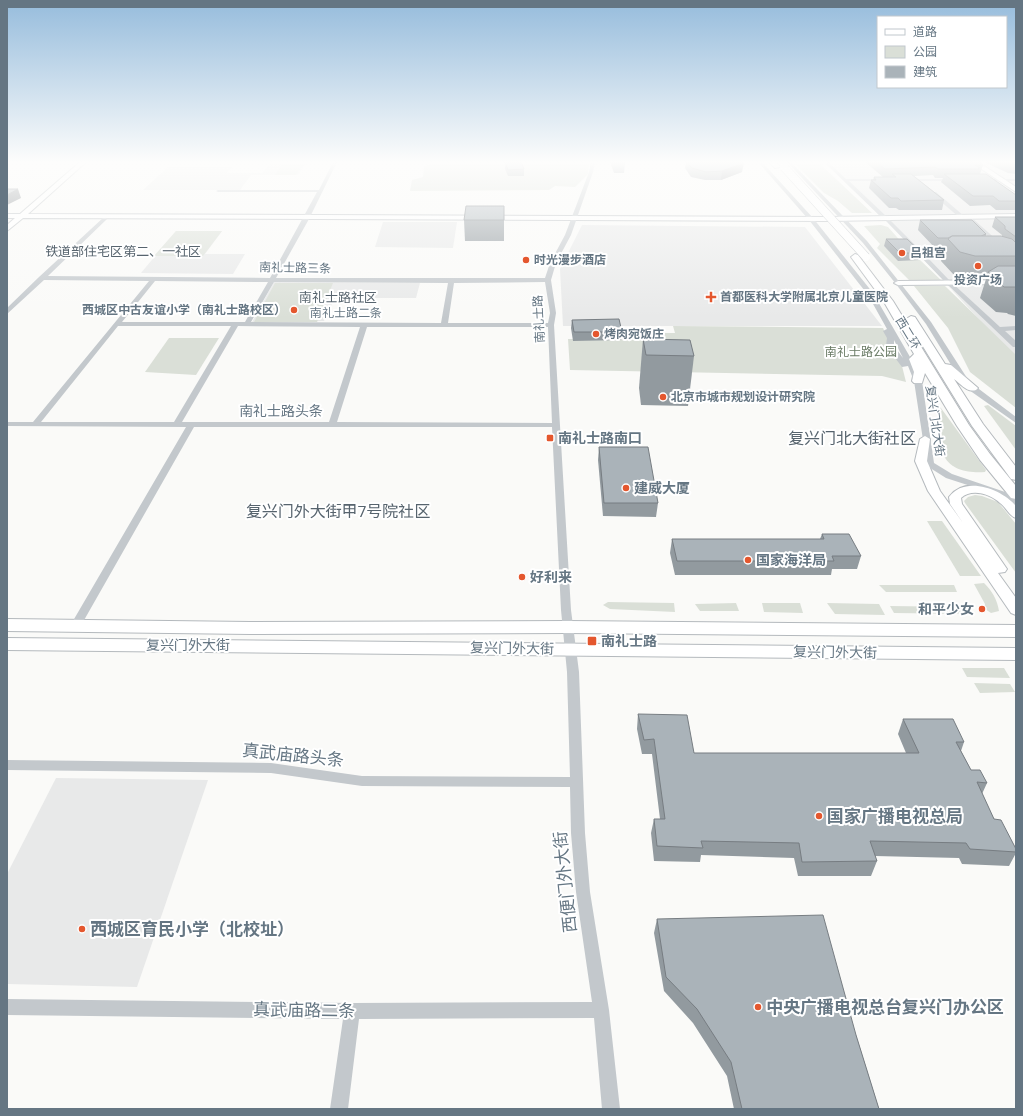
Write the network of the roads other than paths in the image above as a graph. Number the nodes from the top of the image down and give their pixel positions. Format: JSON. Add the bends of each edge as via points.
{"nodes":[{"id":1,"x":309,"y":214,"type":"edge"},
{"id":2,"x":575,"y":214,"type":"edge"},
{"id":3,"x":807,"y":214,"type":"edge"},
{"id":4,"x":821,"y":214,"type":"edge"},
{"id":5,"x":822,"y":214,"type":"edge"},
{"id":6,"x":824,"y":214,"type":"edge"},
{"id":7,"x":837,"y":214,"type":"edge"},
{"id":8,"x":882,"y":214,"type":"edge"},
{"id":9,"x":959,"y":214,"type":"edge"},
{"id":10,"x":1016,"y":216,"type":"edge"},
{"id":11,"x":962,"y":217,"type":"junction"},
{"id":12,"x":13,"y":218,"type":"edge"},
{"id":13,"x":307,"y":218,"type":"junction"},
{"id":14,"x":104,"y":219,"type":"junction"},
{"id":15,"x":573,"y":219,"type":"junction"},
{"id":16,"x":887,"y":219,"type":"junction"},
{"id":17,"x":812,"y":220,"type":"junction"},
{"id":18,"x":828,"y":220,"type":"junction"},
{"id":19,"x":843,"y":220,"type":"junction"},
{"id":20,"x":972,"y":220,"type":"junction"},
{"id":21,"x":1016,"y":220,"type":"edge"},
{"id":22,"x":7,"y":229,"type":"edge"},
{"id":23,"x":923,"y":255,"type":"junction"},
{"id":24,"x":962,"y":255,"type":"edge"},
{"id":25,"x":1002,"y":255,"type":"edge"},
{"id":26,"x":1013,"y":255,"type":"edge"},
{"id":27,"x":861,"y":257,"type":"junction"},
{"id":28,"x":1016,"y":260,"type":"edge"},
{"id":29,"x":40,"y":278,"type":"junction"},
{"id":30,"x":154,"y":278,"type":"junction"},
{"id":31,"x":271,"y":279,"type":"junction"},
{"id":32,"x":548,"y":280,"type":"junction"},
{"id":33,"x":451,"y":281,"type":"junction"},
{"id":34,"x":948,"y":282,"type":"junction"},
{"id":35,"x":1016,"y":282,"type":"edge"},
{"id":36,"x":898,"y":283,"type":"junction"},
{"id":37,"x":7,"y":312,"type":"edge"},
{"id":38,"x":117,"y":324,"type":"junction"},
{"id":39,"x":236,"y":324,"type":"junction"},
{"id":40,"x":247,"y":324,"type":"junction"},
{"id":41,"x":364,"y":324,"type":"junction"},
{"id":42,"x":444,"y":324,"type":"junction"},
{"id":43,"x":551,"y":325,"type":"junction"},
{"id":44,"x":1000,"y":328,"type":"junction"},
{"id":45,"x":1016,"y":328,"type":"edge"},
{"id":46,"x":1016,"y":345,"type":"edge"},
{"id":47,"x":926,"y":354,"type":"junction"},
{"id":48,"x":918,"y":381,"type":"junction"},
{"id":49,"x":972,"y":388,"type":"junction"},
{"id":50,"x":1016,"y":421,"type":"edge"},
{"id":51,"x":7,"y":424,"type":"edge"},
{"id":52,"x":35,"y":424,"type":"junction"},
{"id":53,"x":332,"y":424,"type":"junction"},
{"id":54,"x":176,"y":425,"type":"junction"},
{"id":55,"x":191,"y":425,"type":"junction"},
{"id":56,"x":556,"y":425,"type":"junction"},
{"id":57,"x":925,"y":439,"type":"junction"},
{"id":58,"x":1016,"y":476,"type":"edge"},
{"id":59,"x":980,"y":486,"type":"junction"},
{"id":60,"x":1016,"y":495,"type":"edge"},
{"id":61,"x":999,"y":496,"type":"junction"},
{"id":62,"x":1016,"y":502,"type":"edge"},
{"id":63,"x":1016,"y":514,"type":"edge"},
{"id":64,"x":1016,"y":594,"type":"edge"},
{"id":65,"x":1016,"y":610,"type":"edge"},
{"id":66,"x":7,"y":625,"type":"edge"},
{"id":67,"x":75,"y":626,"type":"junction"},
{"id":68,"x":568,"y":627,"type":"junction"},
{"id":69,"x":1012,"y":629,"type":"edge"},
{"id":70,"x":7,"y":644,"type":"edge"},
{"id":71,"x":570,"y":649,"type":"junction"},
{"id":72,"x":1016,"y":654,"type":"edge"},
{"id":73,"x":7,"y":766,"type":"edge"},
{"id":74,"x":575,"y":782,"type":"junction"},
{"id":75,"x":7,"y":1007,"type":"edge"},
{"id":76,"x":601,"y":1010,"type":"junction"},
{"id":77,"x":352,"y":1011,"type":"junction"},
{"id":78,"x":339,"y":1109,"type":"edge"},
{"id":79,"x":611,"y":1109,"type":"edge"}],
"edges":[{"from":1,"to":13,"type":"street"},
{"from":2,"to":15,"type":"street","name":"南礼士路"},
{"from":3,"to":17,"type":"street"},
{"from":4,"to":27,"type":"highway","name":"西二环"},
{"from":5,"to":18,"type":"street"},
{"from":6,"to":27,"type":"highway","name":"西二环","bridge":true},
{"from":7,"to":19,"type":"street"},
{"from":8,"to":16,"type":"street"},
{"from":9,"to":11,"type":"street"},
{"from":10,"to":11,"type":"main road"},
{"from":11,"to":16,"type":"main road"},
{"from":12,"to":13,"type":"main road"},
{"from":12,"to":14,"type":"main road"},
{"from":12,"to":22,"type":"main road"},
{"from":13,"to":14,"type":"main road"},
{"from":13,"to":15,"type":"main road"},
{"from":13,"to":31,"type":"street"},
{"from":14,"to":29,"type":"street"},
{"from":15,"to":17,"type":"main road"},
{"from":15,"to":32,"type":"street","name":"南礼士路"},
{"from":16,"to":19,"type":"main road"},
{"from":16,"to":20,"type":"main road"},
{"from":16,"to":23,"type":"street"},
{"from":17,"to":18,"type":"main road"},
{"from":17,"to":48,"type":"street","via":[[871,294],[885,322],[890,346]]},
{"from":18,"to":19,"type":"main road"},
{"from":19,"to":36,"type":"street","via":[[865,242]]},
{"from":20,"to":21,"type":"main road"},
{"from":20,"to":26,"type":"street"},
{"from":23,"to":24,"type":"street"},
{"from":23,"to":34,"type":"street"},
{"from":25,"to":26,"type":"street"},
{"from":26,"to":28,"type":"street"},
{"from":27,"to":47,"type":"highway","name":"西二环","via":[[888,301]]},
{"from":27,"to":47,"type":"highway","name":"西二环","via":[[904,307]]},
{"from":29,"to":30,"type":"street","name":"南礼士路三条"},
{"from":29,"to":37,"type":"street"},
{"from":30,"to":31,"type":"street","name":"南礼士路三条"},
{"from":30,"to":38,"type":"street"},
{"from":31,"to":33,"type":"street","name":"南礼士路三条"},
{"from":31,"to":40,"type":"street"},
{"from":32,"to":33,"type":"street","name":"南礼士路三条"},
{"from":32,"to":43,"type":"street","name":"南礼士路","via":[[553,314]]},
{"from":33,"to":42,"type":"street"},
{"from":34,"to":35,"type":"main road"},
{"from":34,"to":36,"type":"main road"},
{"from":34,"to":44,"type":"street"},
{"from":36,"to":49,"type":"street","via":[[952,349],[958,362],[958,371]]},
{"from":38,"to":39,"type":"street","name":"南礼士路二条"},
{"from":38,"to":52,"type":"street"},
{"from":39,"to":40,"type":"street","name":"南礼士路二条"},
{"from":39,"to":54,"type":"street"},
{"from":40,"to":41,"type":"street","name":"南礼士路二条"},
{"from":41,"to":42,"type":"street","name":"南礼士路二条"},
{"from":41,"to":53,"type":"street"},
{"from":42,"to":43,"type":"street","name":"南礼士路二条"},
{"from":43,"to":56,"type":"street","name":"南礼士路"},
{"from":44,"to":45,"type":"street"},
{"from":44,"to":46,"type":"street"},
{"from":47,"to":48,"type":"highway","via":[[914,359],[920,372]]},
{"from":47,"to":49,"type":"highway"},
{"from":47,"to":58,"type":"highway","name":"西二环"},
{"from":47,"to":60,"type":"highway","name":"西二环","via":[[963,426]]},
{"from":48,"to":57,"type":"street","name":"复兴门北大街"},
{"from":49,"to":50,"type":"street"},
{"from":51,"to":52,"type":"street","name":"南礼士路头条"},
{"from":52,"to":54,"type":"street","name":"南礼士路头条"},
{"from":53,"to":55,"type":"street","name":"南礼士路头条"},
{"from":53,"to":56,"type":"street","name":"南礼士路头条"},
{"from":54,"to":55,"type":"street","name":"南礼士路头条"},
{"from":55,"to":67,"type":"street"},
{"from":56,"to":68,"type":"street","name":"南礼士路"},
{"from":57,"to":59,"type":"street","name":"复兴门北大街","via":[[930,464],[936,471]]},
{"from":57,"to":65,"type":"main road","via":[[921,461],[928,481]]},
{"from":59,"to":61,"type":"main road"},
{"from":59,"to":62,"type":"street","name":"复兴门北大街","via":[[1001,493]]},
{"from":61,"to":63,"type":"main road"},
{"from":61,"to":64,"type":"main road","via":[[969,490],[958,494],[955,500]]},
{"from":66,"to":67,"type":"highway","name":"复兴门外大街"},
{"from":67,"to":68,"type":"highway","name":"复兴门外大街"},
{"from":68,"to":69,"type":"highway","name":"复兴门外大街"},
{"from":68,"to":71,"type":"street","name":"南礼士路"},
{"from":70,"to":71,"type":"highway","name":"复兴门外大街"},
{"from":71,"to":72,"type":"highway","name":"复兴门外大街"},
{"from":71,"to":74,"type":"street","name":"西便门外大街","via":[[573,672]]},
{"from":73,"to":74,"type":"street","name":"真武庙路头条","via":[[271,768],[362,781]]},
{"from":74,"to":76,"type":"street","name":"西便门外大街","via":[[583,892]]},
{"from":75,"to":77,"type":"street","name":"真武庙路二条"},
{"from":76,"to":77,"type":"street","name":"真武庙路二条"},
{"from":76,"to":79,"type":"street","name":"西便门外大街"},
{"from":77,"to":78,"type":"street"}]}
